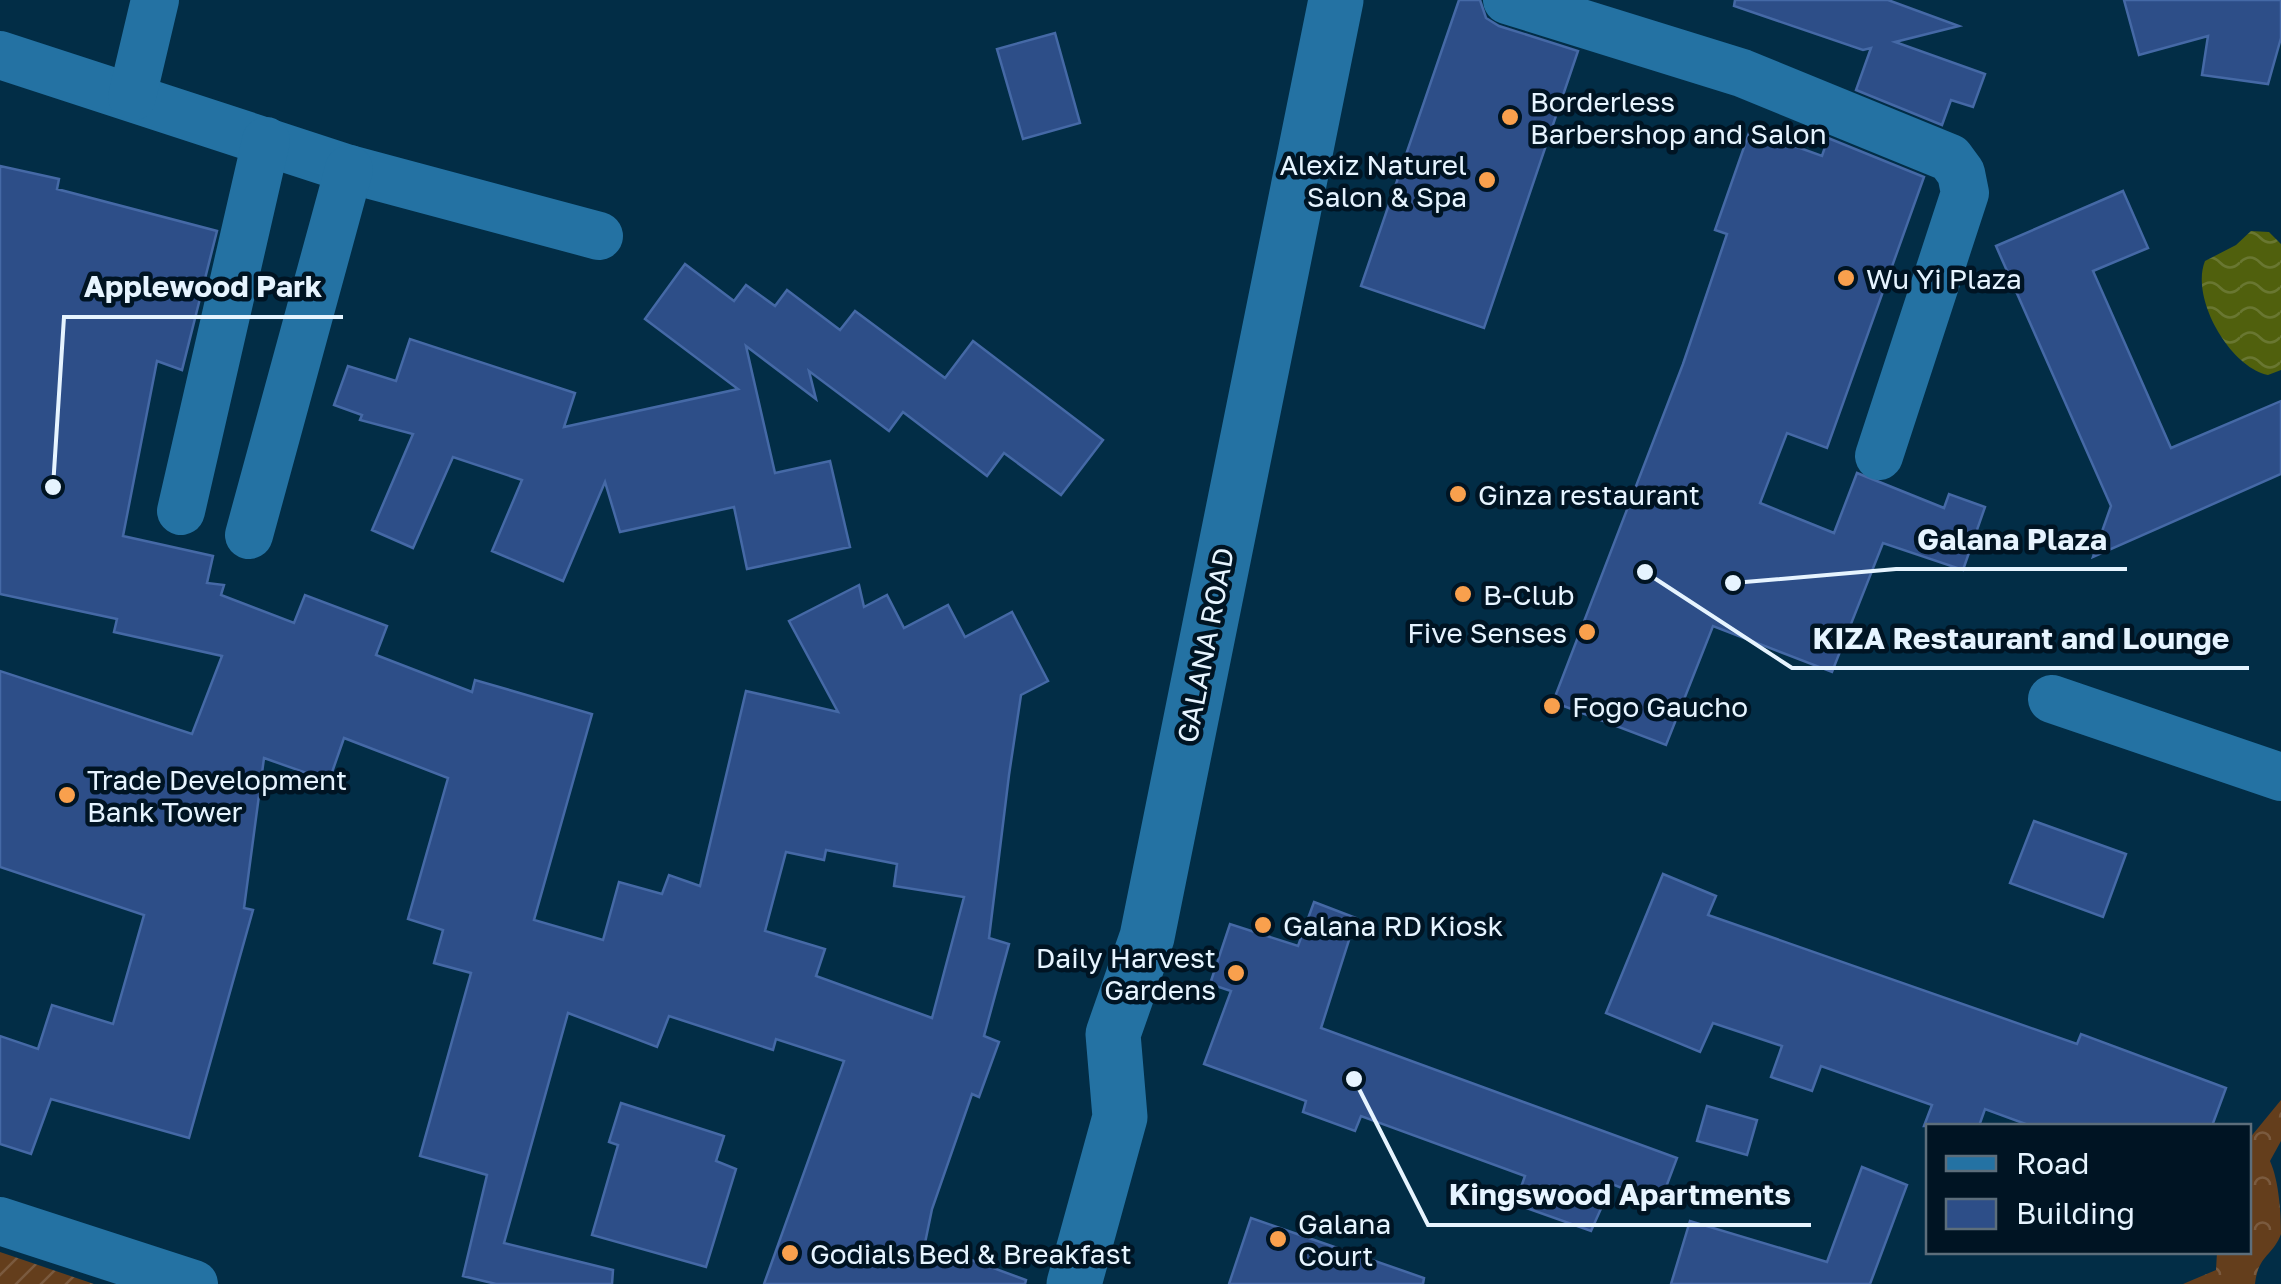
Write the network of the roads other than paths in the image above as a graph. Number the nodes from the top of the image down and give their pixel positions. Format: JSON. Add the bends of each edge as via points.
{"nodes":[{"id":1,"x":155,"y":0,"type":"edge"},
{"id":2,"x":1336,"y":0,"type":"edge"},
{"id":3,"x":1507,"y":0,"type":"edge"},
{"id":4,"x":0,"y":54,"type":"edge"},
{"id":5,"x":132,"y":97,"type":"junction"},
{"id":6,"x":266,"y":141,"type":"junction"},
{"id":7,"x":350,"y":169,"type":"junction"},
{"id":8,"x":599,"y":236,"type":"dead end"},
{"id":9,"x":1879,"y":456,"type":"dead end"},
{"id":10,"x":181,"y":512,"type":"dead end"},
{"id":11,"x":249,"y":535,"type":"dead end"},
{"id":12,"x":2052,"y":699,"type":"dead end"},
{"id":13,"x":2281,"y":777,"type":"edge"},
{"id":14,"x":0,"y":1221,"type":"edge"},
{"id":15,"x":194,"y":1284,"type":"edge"},
{"id":16,"x":1074,"y":1284,"type":"edge"}],
"edges":[{"from":1,"to":5,"type":"street"},
{"from":2,"to":16,"type":"main road","name":"GALANA ROAD","via":[[1147,938],[1112,1034],[1120,1117]]},
{"from":3,"to":9,"type":"street","via":[[1742,73],[1950,158],[1965,193]]},
{"from":4,"to":5,"type":"street"},
{"from":5,"to":6,"type":"street"},
{"from":6,"to":7,"type":"street"},
{"from":6,"to":10,"type":"street"},
{"from":7,"to":8,"type":"street"},
{"from":7,"to":11,"type":"street"},
{"from":12,"to":13,"type":"street"},
{"from":14,"to":15,"type":"street"}]}
